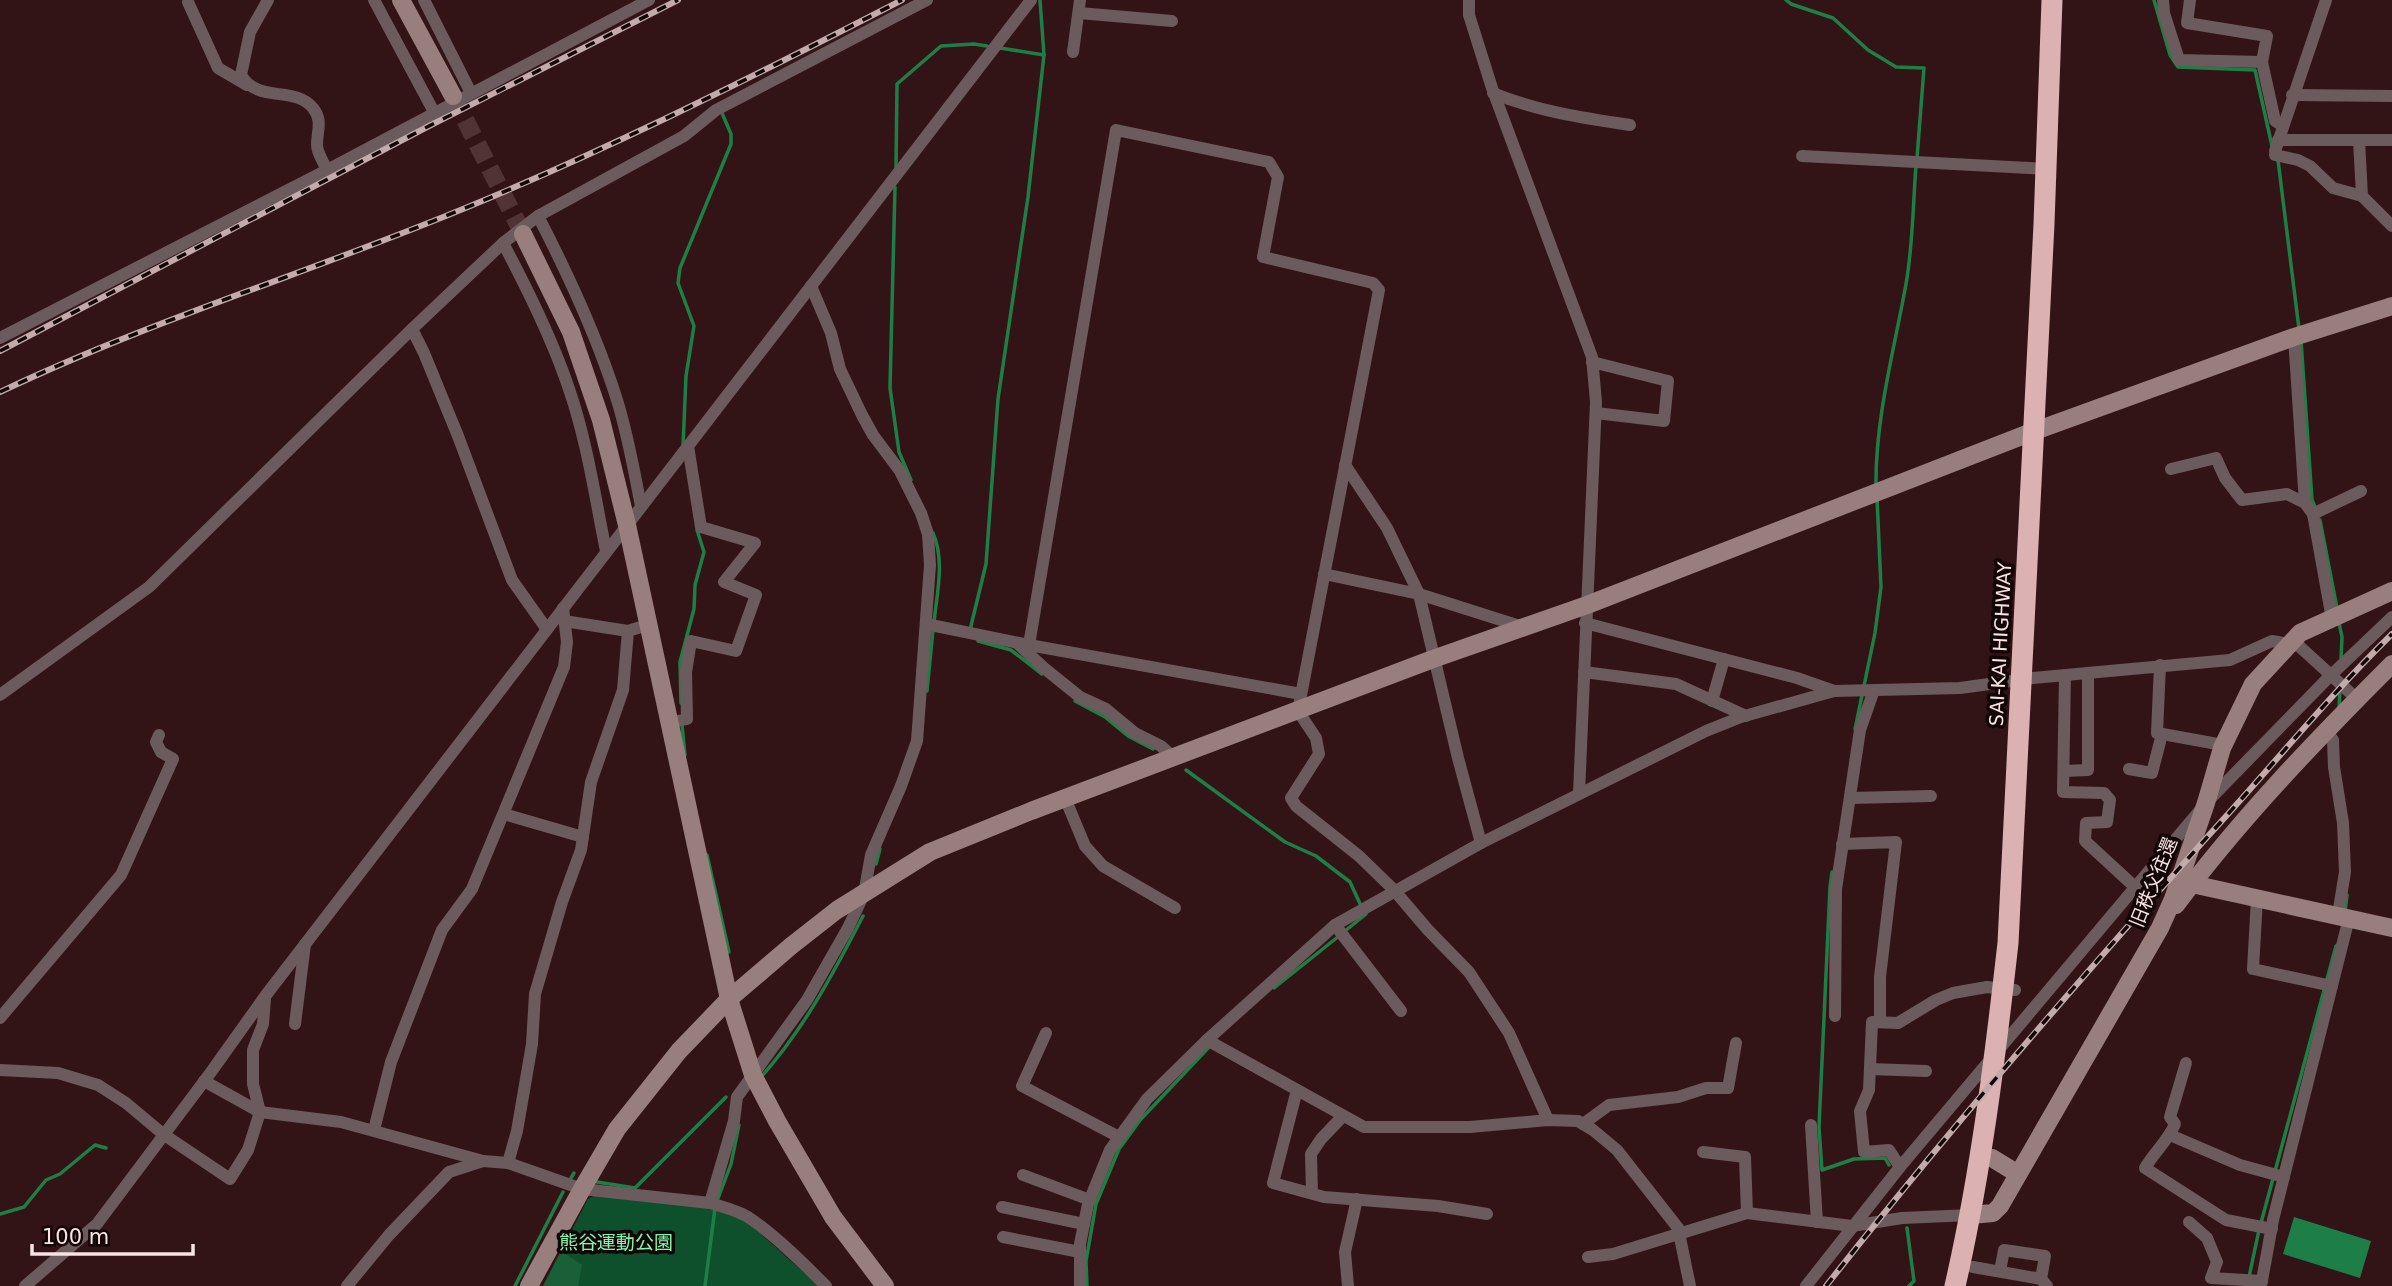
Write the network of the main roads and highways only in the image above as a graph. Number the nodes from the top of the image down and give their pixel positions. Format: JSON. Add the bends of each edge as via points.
{"nodes":[{"id":1,"x":2052,"y":0,"type":"edge"},
{"id":2,"x":2064,"y":0,"type":"edge"},
{"id":3,"x":2038,"y":429,"type":"junction"},
{"id":4,"x":2009,"y":989,"type":"junction"},
{"id":5,"x":1978,"y":1215,"type":"junction"},
{"id":6,"x":1971,"y":1276,"type":"edge"},
{"id":7,"x":1955,"y":1286,"type":"edge"}],
"edges":[{"from":1,"to":3,"type":"highway","name":"SAI-KAI HIGHWAY"},
{"from":2,"to":3,"type":"highway","name":"SAI-KAI HIGHWAY"},
{"from":3,"to":4,"type":"highway","name":"SAI-KAI HIGHWAY","via":[[2044,485],[2027,679],[2020,942]]},
{"from":4,"to":5,"type":"highway","name":"SAI-KAI HIGHWAY","via":[[1995,1053]]},
{"from":4,"to":5,"type":"highway","name":"SAI-KAI HIGHWAY","via":[[2010,1034],[1992,1158]]},
{"from":5,"to":6,"type":"highway","name":"SAI-KAI HIGHWAY"},
{"from":5,"to":7,"type":"highway","name":"SAI-KAI HIGHWAY"}]}
